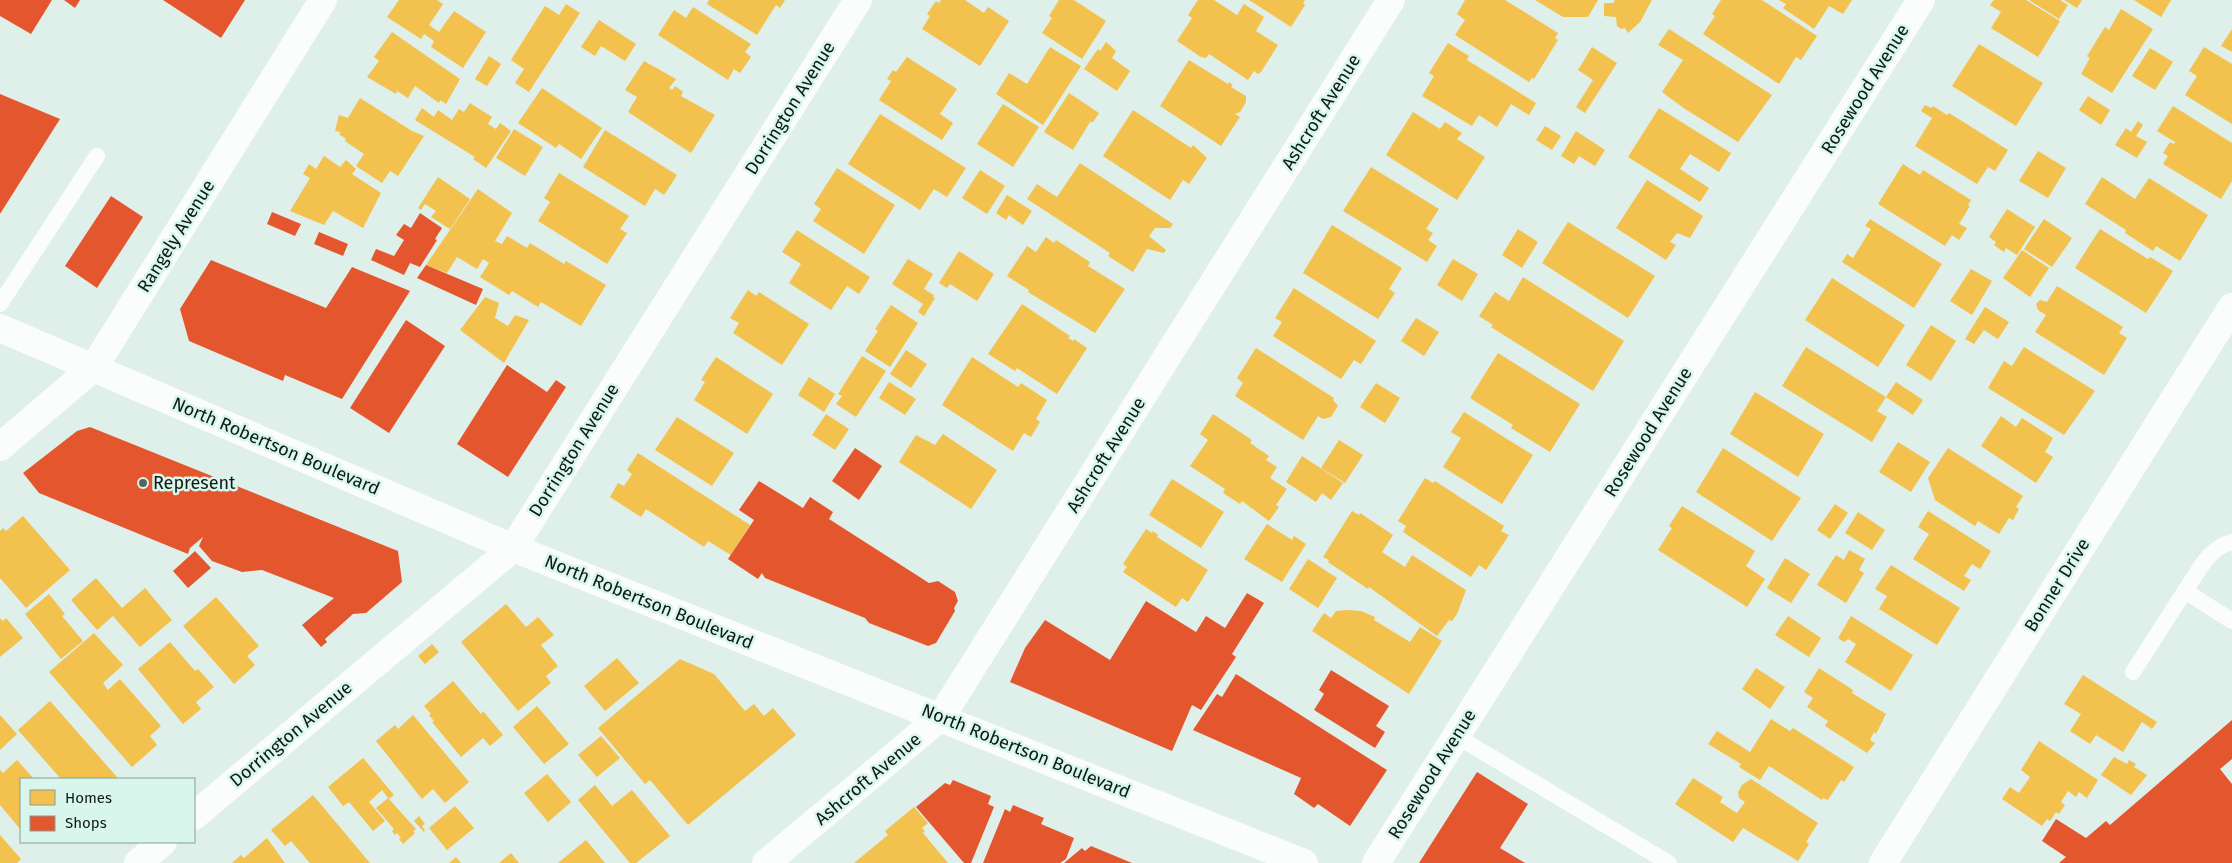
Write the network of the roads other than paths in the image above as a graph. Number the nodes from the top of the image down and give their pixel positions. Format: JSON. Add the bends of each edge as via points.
{"nodes":[{"id":1,"x":323,"y":0,"type":"edge"},
{"id":2,"x":858,"y":0,"type":"edge"},
{"id":3,"x":1391,"y":0,"type":"edge"},
{"id":4,"x":1921,"y":0,"type":"edge"},
{"id":5,"x":97,"y":156,"type":"dead end"},
{"id":6,"x":0,"y":304,"type":"edge"},
{"id":7,"x":2232,"y":307,"type":"edge"},
{"id":8,"x":0,"y":328,"type":"edge"},
{"id":9,"x":94,"y":367,"type":"junction"},
{"id":10,"x":0,"y":447,"type":"edge"},
{"id":11,"x":2232,"y":542,"type":"edge"},
{"id":12,"x":513,"y":548,"type":"junction"},
{"id":13,"x":2185,"y":591,"type":"junction"},
{"id":14,"x":2232,"y":621,"type":"edge"},
{"id":15,"x":2133,"y":672,"type":"dead end"},
{"id":16,"x":942,"y":717,"type":"junction"},
{"id":17,"x":1456,"y":736,"type":"junction"},
{"id":18,"x":195,"y":815,"type":"edge"},
{"id":19,"x":162,"y":843,"type":"edge"},
{"id":20,"x":138,"y":863,"type":"edge"},
{"id":21,"x":766,"y":863,"type":"edge"},
{"id":22,"x":1304,"y":863,"type":"edge"},
{"id":23,"x":1376,"y":863,"type":"edge"},
{"id":24,"x":1669,"y":863,"type":"edge"},
{"id":25,"x":1883,"y":863,"type":"edge"}],
"edges":[{"from":1,"to":9,"type":"street","name":"Rangely Avenue"},
{"from":2,"to":12,"type":"street","name":"Dorrington Avenue"},
{"from":3,"to":16,"type":"street","name":"Ashcroft Avenue"},
{"from":4,"to":17,"type":"street","name":"Rosewood Avenue"},
{"from":5,"to":6,"type":"lane"},
{"from":7,"to":25,"type":"street","name":"Bonner Drive"},
{"from":8,"to":9,"type":"street","name":"North Robertson Boulevard"},
{"from":9,"to":10,"type":"street","name":"Rangely Avenue"},
{"from":9,"to":12,"type":"street","name":"North Robertson Boulevard"},
{"from":11,"to":13,"type":"lane","via":[[2211,552]]},
{"from":12,"to":16,"type":"street","name":"North Robertson Boulevard"},
{"from":12,"to":18,"type":"street","name":"Dorrington Avenue"},
{"from":13,"to":14,"type":"lane"},
{"from":13,"to":15,"type":"lane"},
{"from":16,"to":21,"type":"street","name":"Ashcroft Avenue"},
{"from":16,"to":22,"type":"street","name":"North Robertson Boulevard"},
{"from":17,"to":23,"type":"street","name":"Rosewood Avenue"},
{"from":17,"to":24,"type":"lane"},
{"from":19,"to":20,"type":"street"}]}
